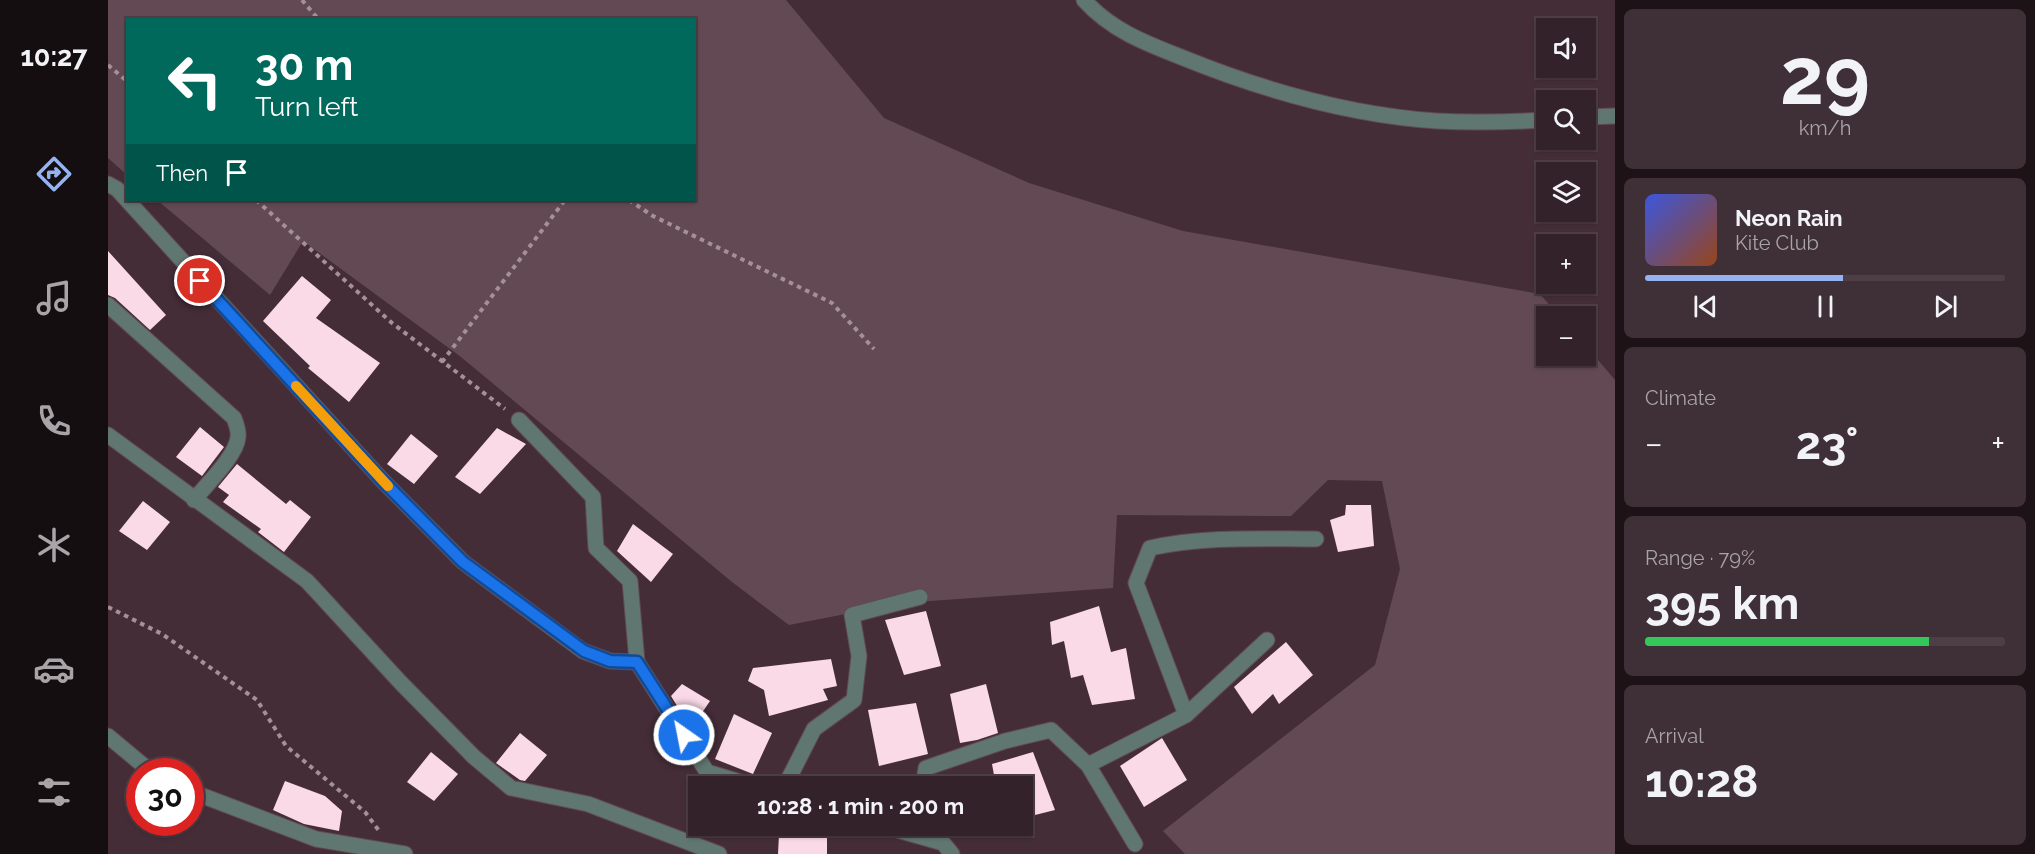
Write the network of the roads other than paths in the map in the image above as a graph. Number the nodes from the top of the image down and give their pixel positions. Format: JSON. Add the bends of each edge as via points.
{"nodes":[{"id":1,"x":1084,"y":0,"type":"edge"},
{"id":2,"x":1615,"y":116,"type":"edge"},
{"id":3,"x":1596,"y":117,"type":"edge"},
{"id":4,"x":1536,"y":120,"type":"edge"},
{"id":5,"x":108,"y":184,"type":"edge"},
{"id":6,"x":126,"y":199,"type":"edge"},
{"id":7,"x":128,"y":201,"type":"edge"},
{"id":8,"x":108,"y":305,"type":"edge"},
{"id":9,"x":519,"y":420,"type":"road end"},
{"id":10,"x":108,"y":435,"type":"edge"},
{"id":11,"x":194,"y":500,"type":"junction"},
{"id":12,"x":1316,"y":539,"type":"dead end"},
{"id":13,"x":920,"y":597,"type":"dead end"},
{"id":14,"x":1267,"y":640,"type":"dead end"},
{"id":15,"x":637,"y":662,"type":"junction"},
{"id":16,"x":1186,"y":715,"type":"junction"},
{"id":17,"x":108,"y":736,"type":"edge"},
{"id":18,"x":134,"y":758,"type":"edge"},
{"id":19,"x":1088,"y":765,"type":"junction"},
{"id":20,"x":720,"y":776,"type":"edge"},
{"id":21,"x":790,"y":776,"type":"edge"},
{"id":22,"x":925,"y":776,"type":"edge"},
{"id":23,"x":204,"y":796,"type":"edge"},
{"id":24,"x":930,"y":836,"type":"edge"},
{"id":25,"x":1135,"y":844,"type":"dead end"},
{"id":26,"x":400,"y":853,"type":"edge"},
{"id":27,"x":719,"y":854,"type":"edge"},
{"id":28,"x":952,"y":854,"type":"edge"}],
"edges":[{"from":1,"to":4,"type":"street","via":[[1097,14],[1135,38],[1218,71],[1303,98],[1436,121]]},
{"from":2,"to":3,"type":"street"},
{"from":5,"to":6,"type":"street"},
{"from":7,"to":15,"type":"street","via":[[382,480],[463,562],[584,651],[610,661]]},
{"from":8,"to":11,"type":"street","via":[[234,418],[238,440],[232,453]]},
{"from":9,"to":15,"type":"street","via":[[593,497],[596,548],[630,581]]},
{"from":10,"to":11,"type":"street"},
{"from":11,"to":27,"type":"street","via":[[308,581],[401,683],[474,757],[512,788],[588,804]]},
{"from":12,"to":16,"type":"street","via":[[1206,540],[1150,548],[1136,583]]},
{"from":13,"to":21,"type":"street","via":[[852,615],[859,656],[854,699],[814,729]]},
{"from":14,"to":16,"type":"street"},
{"from":15,"to":20,"type":"street","via":[[707,772]]},
{"from":16,"to":19,"type":"street"},
{"from":17,"to":18,"type":"street"},
{"from":19,"to":22,"type":"street","via":[[1051,730],[926,768]]},
{"from":19,"to":25,"type":"street"},
{"from":23,"to":26,"type":"street","via":[[316,839]]},
{"from":24,"to":28,"type":"street"}]}
